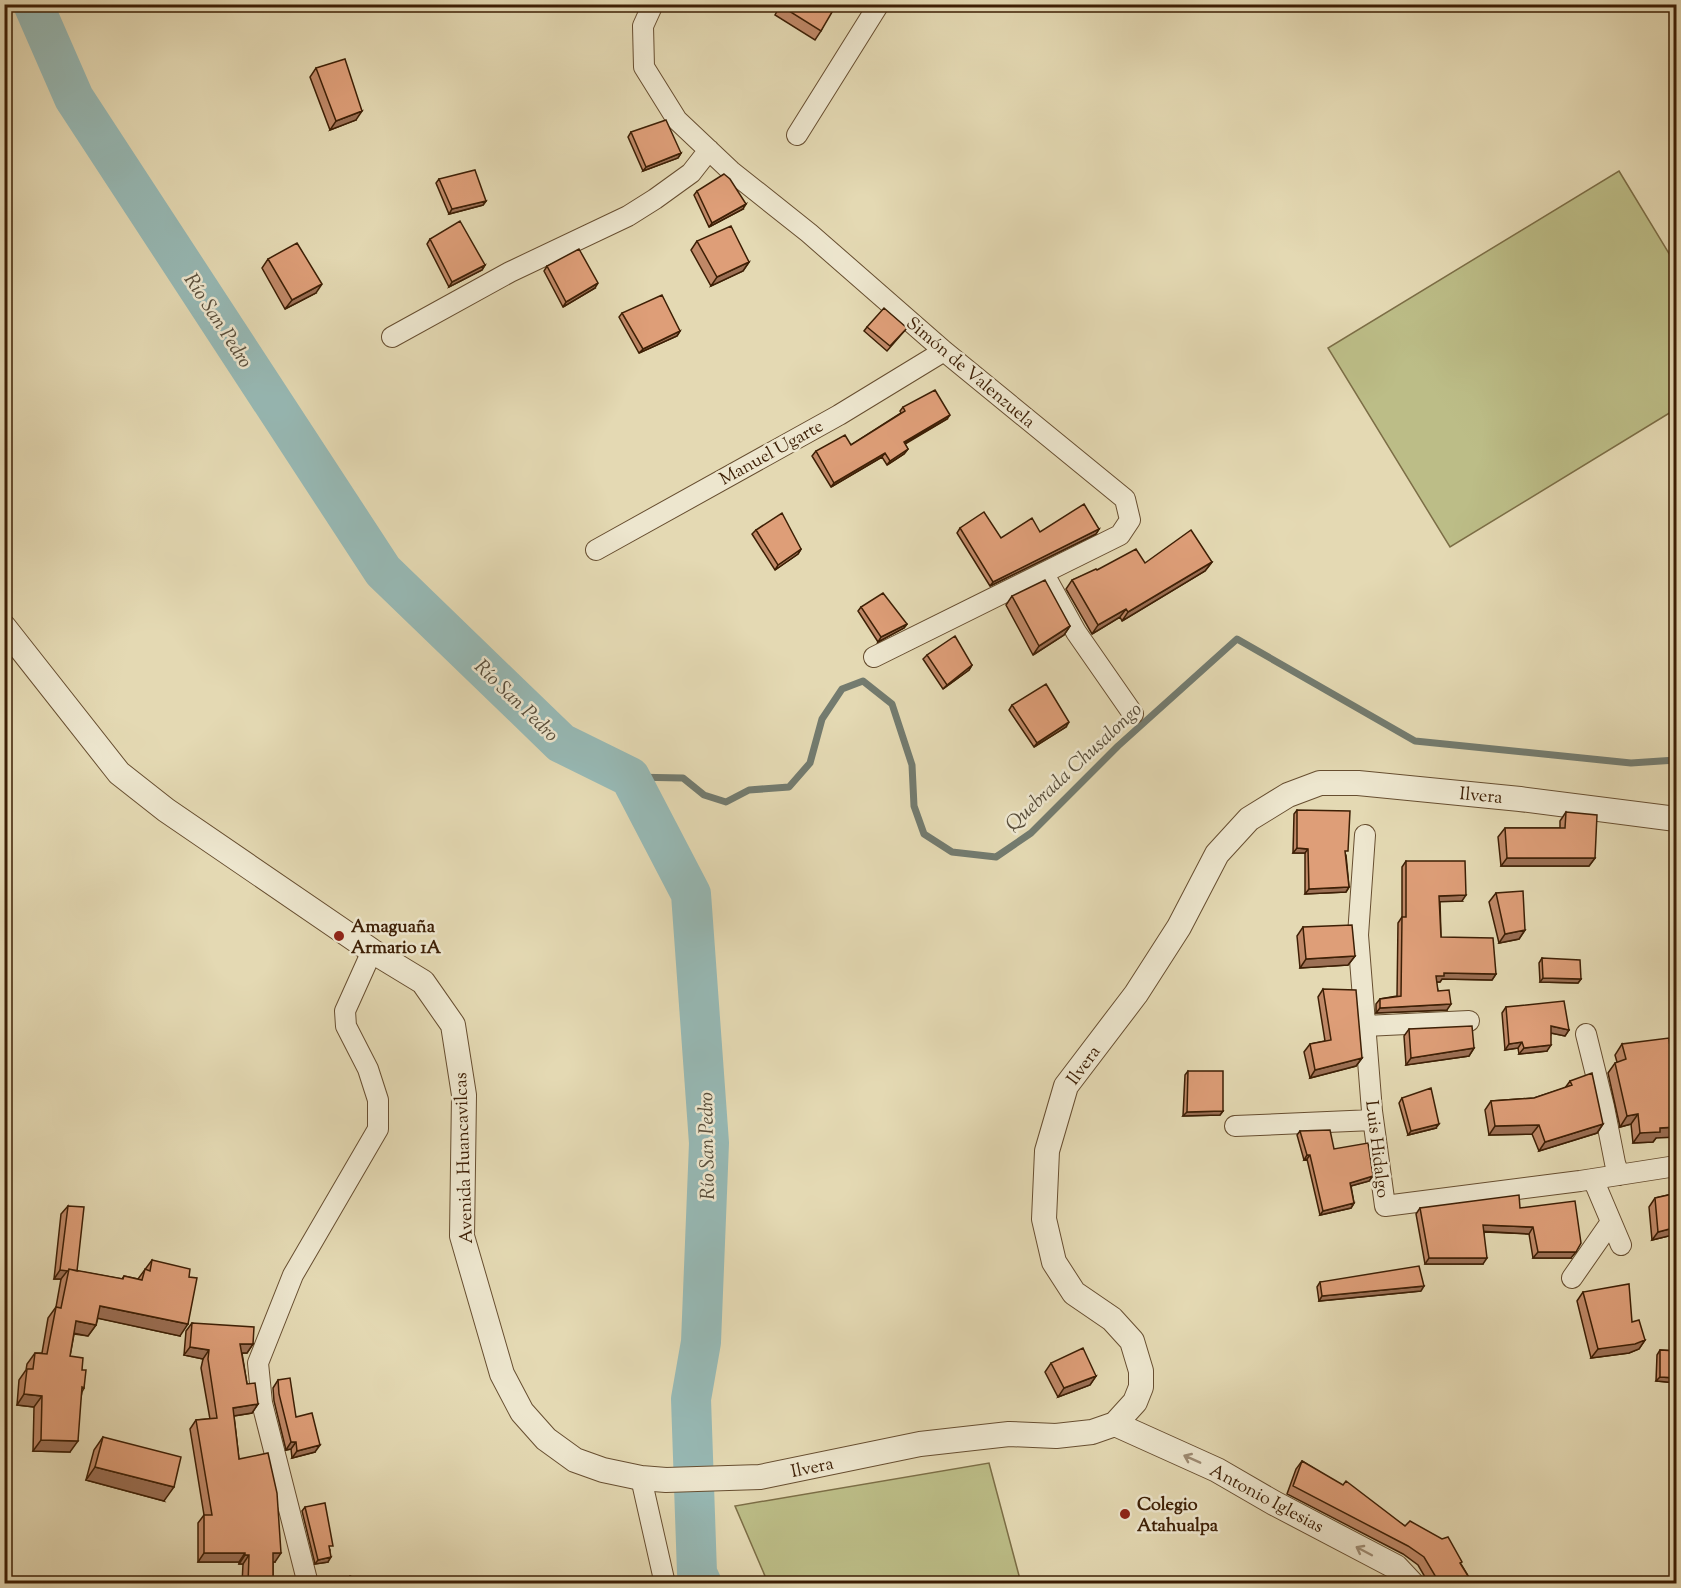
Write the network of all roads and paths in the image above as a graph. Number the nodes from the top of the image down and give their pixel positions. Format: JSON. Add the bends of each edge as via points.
{"nodes":[{"id":1,"x":653,"y":4,"type":"edge"},
{"id":2,"x":879,"y":4,"type":"edge"},
{"id":3,"x":797,"y":135,"type":"dead end"},
{"id":4,"x":709,"y":150,"type":"junction"},
{"id":5,"x":392,"y":337,"type":"dead end"},
{"id":6,"x":944,"y":351,"type":"junction"},
{"id":7,"x":596,"y":550,"type":"dead end"},
{"id":8,"x":1044,"y":574,"type":"junction"},
{"id":9,"x":4,"y":627,"type":"edge"},
{"id":10,"x":874,"y":657,"type":"dead end"},
{"id":11,"x":1133,"y":714,"type":"dead end"},
{"id":12,"x":1677,"y":819,"type":"edge"},
{"id":13,"x":1365,"y":835,"type":"dead end"},
{"id":14,"x":372,"y":951,"type":"junction"},
{"id":15,"x":1469,"y":1021,"type":"dead end"},
{"id":16,"x":1365,"y":1026,"type":"junction"},
{"id":17,"x":1586,"y":1034,"type":"dead end"},
{"id":18,"x":1373,"y":1120,"type":"junction"},
{"id":19,"x":1235,"y":1126,"type":"dead end"},
{"id":20,"x":1677,"y":1166,"type":"edge"},
{"id":21,"x":1619,"y":1175,"type":"junction"},
{"id":22,"x":1593,"y":1179,"type":"junction"},
{"id":23,"x":1611,"y":1222,"type":"junction"},
{"id":24,"x":1621,"y":1245,"type":"dead end"},
{"id":25,"x":1572,"y":1278,"type":"dead end"},
{"id":26,"x":1115,"y":1424,"type":"junction"},
{"id":27,"x":760,"y":1477,"type":"joint"},
{"id":28,"x":641,"y":1478,"type":"junction"},
{"id":29,"x":308,"y":1584,"type":"edge"},
{"id":30,"x":664,"y":1584,"type":"edge"},
{"id":31,"x":1412,"y":1584,"type":"edge"}],
"edges":[{"from":1,"to":4,"type":"street","name":"Simón de Valenzuela","via":[[643,26],[644,67],[676,120]]},
{"from":2,"to":3,"type":"street"},
{"from":4,"to":5,"type":"street","via":[[691,173],[637,210],[510,272]]},
{"from":4,"to":6,"type":"street","name":"Simón de Valenzuela"},
{"from":6,"to":7,"type":"street","name":"Manuel Ugarte","via":[[839,415]]},
{"from":6,"to":8,"type":"street","name":"Simón de Valenzuela","via":[[1125,499],[1130,520],[1120,535]]},
{"from":8,"to":10,"type":"street","name":"Simón de Valenzuela"},
{"from":8,"to":11,"type":"street","via":[[1076,632]]},
{"from":9,"to":14,"type":"street","name":"Avenida Huancavilcas","via":[[119,773],[166,810]]},
{"from":12,"to":26,"type":"street","name":"Ilvera","via":[[1520,799],[1339,783],[1320,783],[1288,795],[1249,819],[1217,854],[1179,927],[1136,994],[1066,1086],[1047,1151],[1044,1219],[1054,1262],[1074,1293],[1112,1319],[1132,1341],[1141,1371],[1136,1402]]},
{"from":13,"to":16,"type":"street","name":"Luis Hidalgo","via":[[1358,935]]},
{"from":14,"to":28,"type":"street","name":"Avenida Huancavilcas","via":[[423,982],[453,1025],[464,1095],[462,1236],[502,1374],[522,1412],[546,1439],[575,1460]]},
{"from":14,"to":29,"type":"street","via":[[345,1011],[346,1026],[368,1069],[378,1100],[378,1129],[292,1275],[258,1363],[262,1403]]},
{"from":15,"to":16,"type":"street"},
{"from":16,"to":18,"type":"street","name":"Luis Hidalgo"},
{"from":17,"to":21,"type":"street"},
{"from":18,"to":19,"type":"street"},
{"from":18,"to":22,"type":"street","name":"Luis Hidalgo","via":[[1384,1206]]},
{"from":20,"to":21,"type":"street","name":"Luis Hidalgo"},
{"from":21,"to":22,"type":"street","name":"Luis Hidalgo"},
{"from":22,"to":23,"type":"street"},
{"from":23,"to":24,"type":"street"},
{"from":23,"to":25,"type":"street"},
{"from":26,"to":27,"type":"street","name":"Ilvera","via":[[1092,1432],[1056,1436],[1010,1434],[920,1444]]},
{"from":31,"to":26,"type":"street","name":"Antonio Iglesias","one_way":true,"via":[[1395,1568],[1217,1470]]},
{"from":27,"to":28,"type":"street","name":"Avenida Huancavilcas"},
{"from":28,"to":30,"type":"street"}]}
